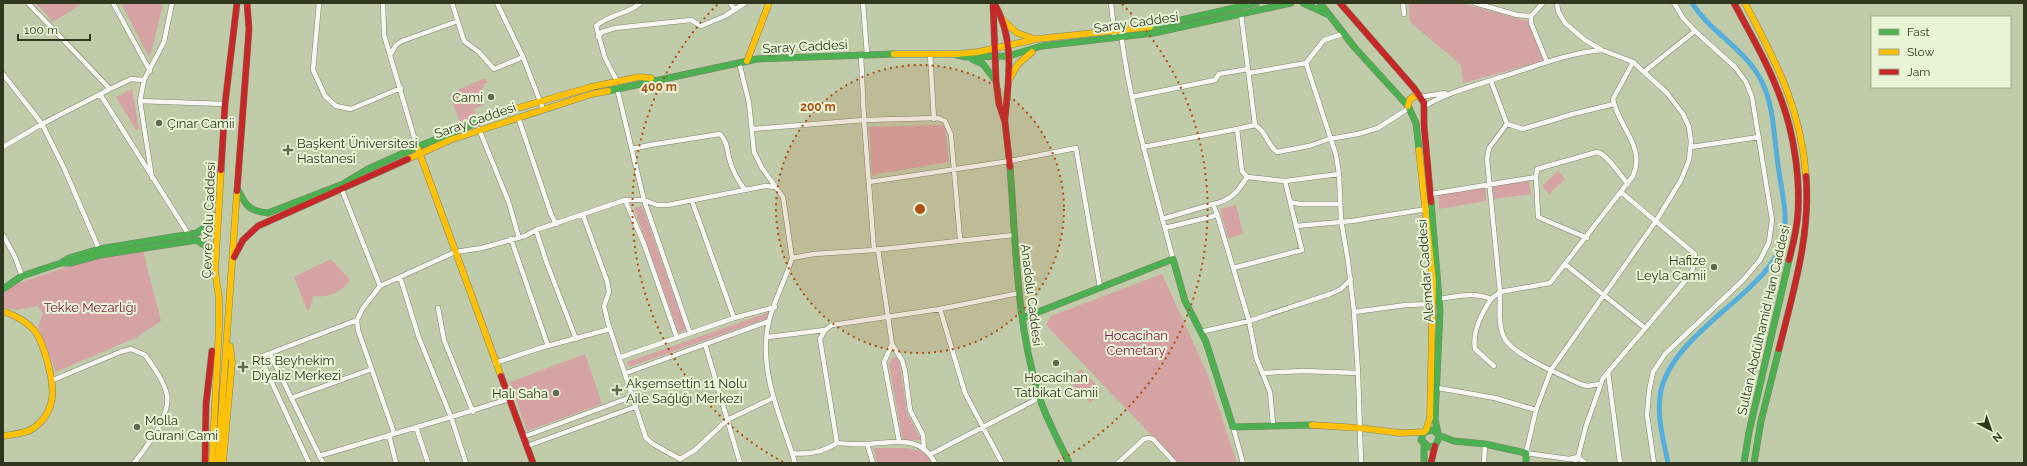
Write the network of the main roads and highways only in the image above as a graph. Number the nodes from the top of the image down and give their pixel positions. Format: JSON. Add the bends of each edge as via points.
{"nodes":[{"id":1,"x":233,"y":3,"type":"edge"},
{"id":2,"x":237,"y":3,"type":"edge"},
{"id":3,"x":247,"y":3,"type":"edge"},
{"id":4,"x":252,"y":3,"type":"edge"},
{"id":5,"x":768,"y":3,"type":"edge"},
{"id":6,"x":994,"y":3,"type":"edge"},
{"id":7,"x":1256,"y":3,"type":"edge"},
{"id":8,"x":1292,"y":3,"type":"edge"},
{"id":9,"x":1303,"y":3,"type":"edge"},
{"id":10,"x":1320,"y":3,"type":"edge"},
{"id":11,"x":1340,"y":3,"type":"edge"},
{"id":12,"x":1734,"y":3,"type":"edge"},
{"id":13,"x":1745,"y":3,"type":"edge"},
{"id":14,"x":1231,"y":6,"type":"edge"},
{"id":15,"x":1330,"y":16,"type":"junction"},
{"id":16,"x":1002,"y":18,"type":"junction"},
{"id":17,"x":233,"y":29,"type":"junction"},
{"id":18,"x":249,"y":29,"type":"junction"},
{"id":19,"x":1037,"y":39,"type":"junction"},
{"id":20,"x":1007,"y":45,"type":"junction"},
{"id":21,"x":1042,"y":46,"type":"junction"},
{"id":22,"x":995,"y":48,"type":"junction"},
{"id":23,"x":956,"y":54,"type":"junction"},
{"id":24,"x":1008,"y":56,"type":"junction"},
{"id":25,"x":966,"y":58,"type":"junction"},
{"id":26,"x":995,"y":58,"type":"junction"},
{"id":27,"x":747,"y":61,"type":"junction"},
{"id":28,"x":996,"y":81,"type":"junction"},
{"id":29,"x":617,"y":85,"type":"junction"},
{"id":30,"x":1008,"y":85,"type":"junction"},
{"id":31,"x":1420,"y":97,"type":"junction"},
{"id":32,"x":1423,"y":107,"type":"junction"},
{"id":33,"x":1409,"y":108,"type":"junction"},
{"id":34,"x":1005,"y":122,"type":"junction"},
{"id":35,"x":418,"y":150,"type":"junction"},
{"id":36,"x":237,"y":184,"type":"junction"},
{"id":37,"x":219,"y":202,"type":"junction"},
{"id":38,"x":233,"y":258,"type":"junction"},
{"id":39,"x":61,"y":263,"type":"junction"},
{"id":40,"x":215,"y":271,"type":"junction"},
{"id":41,"x":3,"y":289,"type":"edge"},
{"id":42,"x":219,"y":298,"type":"junction"},
{"id":43,"x":3,"y":311,"type":"edge"},
{"id":44,"x":1023,"y":318,"type":"junction"},
{"id":45,"x":228,"y":323,"type":"junction"},
{"id":46,"x":1425,"y":431,"type":"junction"},
{"id":47,"x":1438,"y":434,"type":"junction"},
{"id":48,"x":1407,"y":435,"type":"junction"},
{"id":49,"x":3,"y":436,"type":"edge"},
{"id":50,"x":1454,"y":441,"type":"junction"},
{"id":51,"x":1423,"y":444,"type":"junction"},
{"id":52,"x":1436,"y":445,"type":"junction"},
{"id":53,"x":205,"y":463,"type":"edge"},
{"id":54,"x":212,"y":463,"type":"edge"},
{"id":55,"x":218,"y":463,"type":"edge"},
{"id":56,"x":223,"y":463,"type":"edge"},
{"id":57,"x":533,"y":463,"type":"edge"},
{"id":58,"x":1069,"y":463,"type":"edge"},
{"id":59,"x":1424,"y":463,"type":"edge"},
{"id":60,"x":1431,"y":463,"type":"edge"},
{"id":61,"x":1526,"y":463,"type":"edge"},
{"id":62,"x":1744,"y":463,"type":"edge"},
{"id":63,"x":1754,"y":463,"type":"edge"}],
"edges":[{"from":1,"to":17,"type":"main road"},
{"from":2,"to":17,"type":"main road","name":"Çevre Yolu Caddesi"},
{"from":3,"to":18,"type":"main road","name":"Çevre Yolu Caddesi"},
{"from":4,"to":18,"type":"main road"},
{"from":5,"to":27,"type":"main road"},
{"from":6,"to":16,"type":"main road"},
{"from":6,"to":22,"type":"main road","name":"Anadolu Caddesi"},
{"from":7,"to":14,"type":"main road","name":"Saray Caddesi"},
{"from":8,"to":21,"type":"main road","name":"Saray Caddesi","via":[[1154,33]]},
{"from":9,"to":15,"type":"main road"},
{"from":10,"to":15,"type":"main road","name":"Alemdar Caddesi"},
{"from":11,"to":31,"type":"main road"},
{"from":12,"to":62,"type":"main road","name":"Sultan Abdülhamid Han Caddesi","via":[[1782,102],[1794,152],[1798,200],[1794,240]]},
{"from":13,"to":63,"type":"main road","name":"Sultan Abdülhamid Han Caddesi","via":[[1790,97],[1802,139],[1808,192],[1802,254]]},
{"from":14,"to":19,"type":"main road","name":"Saray Caddesi","via":[[1157,26]]},
{"from":15,"to":33,"type":"main road","name":"Alemdar Caddesi","via":[[1370,66]]},
{"from":16,"to":19,"type":"main road","via":[[1017,33]]},
{"from":16,"to":20,"type":"main road","name":"Anadolu Caddesi"},
{"from":17,"to":37,"type":"main road","name":"Çevre Yolu Caddesi"},
{"from":18,"to":36,"type":"main road","name":"Çevre Yolu Caddesi"},
{"from":19,"to":20,"type":"main road","name":"Saray Caddesi"},
{"from":20,"to":22,"type":"main road","name":"Saray Caddesi"},
{"from":20,"to":24,"type":"main road","name":"Anadolu Caddesi"},
{"from":21,"to":24,"type":"main road","name":"Saray Caddesi"},
{"from":21,"to":30,"type":"main road","via":[[1018,64]]},
{"from":22,"to":23,"type":"main road","name":"Saray Caddesi"},
{"from":22,"to":26,"type":"main road","name":"Anadolu Caddesi"},
{"from":23,"to":25,"type":"main road","name":"Saray Caddesi"},
{"from":23,"to":27,"type":"main road","name":"Saray Caddesi","via":[[864,54]]},
{"from":24,"to":26,"type":"main road","name":"Saray Caddesi"},
{"from":24,"to":30,"type":"main road","name":"Anadolu Caddesi"},
{"from":25,"to":26,"type":"main road","name":"Saray Caddesi"},
{"from":25,"to":28,"type":"main road","via":[[983,64]]},
{"from":26,"to":28,"type":"main road","name":"Anadolu Caddesi"},
{"from":27,"to":29,"type":"main road","name":"Saray Caddesi","via":[[657,79],[639,76]]},
{"from":28,"to":34,"type":"main road","name":"Anadolu Caddesi","via":[[999,104]]},
{"from":29,"to":35,"type":"main road","name":"Saray Caddesi"},
{"from":29,"to":35,"type":"main road","name":"Saray Caddesi","via":[[540,101]]},
{"from":30,"to":34,"type":"main road","name":"Anadolu Caddesi"},
{"from":31,"to":32,"type":"main road"},
{"from":31,"to":33,"type":"main road","via":[[1410,99]]},
{"from":32,"to":33,"type":"main road","via":[[1418,112]]},
{"from":32,"to":47,"type":"main road","name":"Alemdar Caddesi","via":[[1439,299],[1435,420]]},
{"from":33,"to":46,"type":"main road","name":"Alemdar Caddesi","via":[[1418,129],[1433,281],[1430,418]]},
{"from":34,"to":44,"type":"main road","name":"Anadolu Caddesi"},
{"from":35,"to":36,"type":"main road","name":"Saray Caddesi","via":[[368,168],[343,184],[268,213],[246,206]]},
{"from":35,"to":38,"type":"main road","name":"Saray Caddesi","via":[[342,190],[258,226],[243,240]]},
{"from":35,"to":57,"type":"main road"},
{"from":36,"to":38,"type":"main road","name":"Çevre Yolu Caddesi"},
{"from":37,"to":39,"type":"main road","via":[[216,216],[197,233],[99,249]]},
{"from":37,"to":40,"type":"main road","name":"Çevre Yolu Caddesi"},
{"from":38,"to":45,"type":"main road","name":"Çevre Yolu Caddesi"},
{"from":39,"to":40,"type":"main road","via":[[197,240],[210,249]]},
{"from":39,"to":41,"type":"main road","via":[[22,276]]},
{"from":40,"to":42,"type":"main road","name":"Çevre Yolu Caddesi"},
{"from":42,"to":53,"type":"main road","via":[[206,404]]},
{"from":42,"to":54,"type":"main road","name":"Çevre Yolu Caddesi"},
{"from":43,"to":49,"type":"main road","via":[[13,314],[37,333],[53,380],[54,394],[46,415],[34,428]]},
{"from":44,"to":48,"type":"main road","via":[[1173,259],[1185,301],[1206,342],[1233,427],[1273,424],[1359,428]]},
{"from":44,"to":58,"type":"main road","name":"Anadolu Caddesi","via":[[1039,398]]},
{"from":45,"to":55,"type":"main road","name":"Çevre Yolu Caddesi"},
{"from":45,"to":56,"type":"main road","via":[[232,362]]},
{"from":46,"to":47,"type":"main road","via":[[1432,430]]},
{"from":46,"to":48,"type":"main road"},
{"from":46,"to":51,"type":"main road","via":[[1421,437]]},
{"from":47,"to":50,"type":"main road"},
{"from":47,"to":52,"type":"main road"},
{"from":48,"to":51,"type":"main road"},
{"from":50,"to":52,"type":"main road"},
{"from":50,"to":61,"type":"main road","via":[[1486,444],[1526,453]]},
{"from":51,"to":52,"type":"main road","via":[[1430,448]]},
{"from":51,"to":59,"type":"main road"},
{"from":52,"to":60,"type":"main road"}]}
